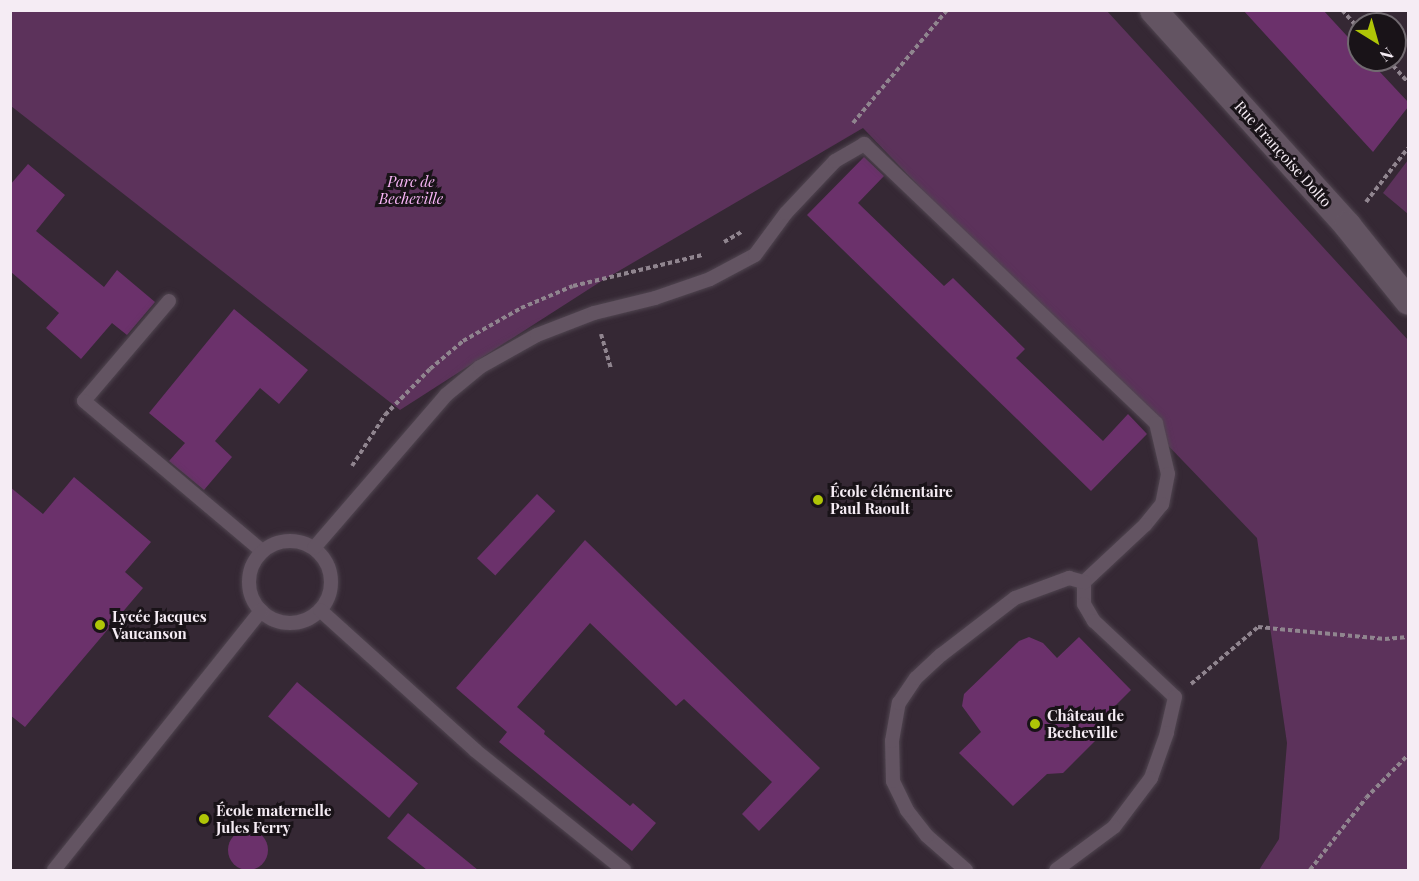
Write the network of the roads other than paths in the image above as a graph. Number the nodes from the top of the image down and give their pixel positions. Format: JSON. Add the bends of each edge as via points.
{"nodes":[{"id":1,"x":1153,"y":10,"type":"edge"},
{"id":2,"x":1408,"y":301,"type":"edge"},
{"id":3,"x":169,"y":302,"type":"dead end"},
{"id":4,"x":314,"y":548,"type":"junction"},
{"id":5,"x":262,"y":551,"type":"junction"},
{"id":6,"x":1084,"y":582,"type":"junction"},
{"id":7,"x":320,"y":610,"type":"junction"},
{"id":8,"x":261,"y":611,"type":"junction"},
{"id":9,"x":54,"y":870,"type":"edge"},
{"id":10,"x":624,"y":870,"type":"edge"},
{"id":11,"x":966,"y":870,"type":"edge"},
{"id":12,"x":1056,"y":870,"type":"edge"}],
"edges":[{"from":1,"to":2,"type":"street","name":"Rue Françoise Dolto","via":[[1347,225]]},
{"from":3,"to":5,"type":"lane","via":[[84,401]]},
{"from":4,"to":5,"type":"lane","via":[[287,541]]},
{"from":4,"to":6,"type":"lane","via":[[447,395],[480,367],[537,335],[594,313],[710,279],[755,255],[786,213],[835,161],[864,144],[1156,423],[1168,474],[1162,504]]},
{"from":4,"to":7,"type":"lane","via":[[323,558],[331,584]]},
{"from":5,"to":8,"type":"lane","via":[[249,575],[251,594]]},
{"from":6,"to":11,"type":"lane","via":[[1069,578],[1015,598],[916,678],[899,703],[892,741],[893,781],[907,810],[927,836]]},
{"from":6,"to":12,"type":"lane","via":[[1084,604],[1094,621],[1175,697],[1151,778],[1114,827]]},
{"from":7,"to":8,"type":"lane","via":[[309,618],[284,622]]},
{"from":7,"to":10,"type":"lane","via":[[476,752]]},
{"from":8,"to":9,"type":"lane"}]}
